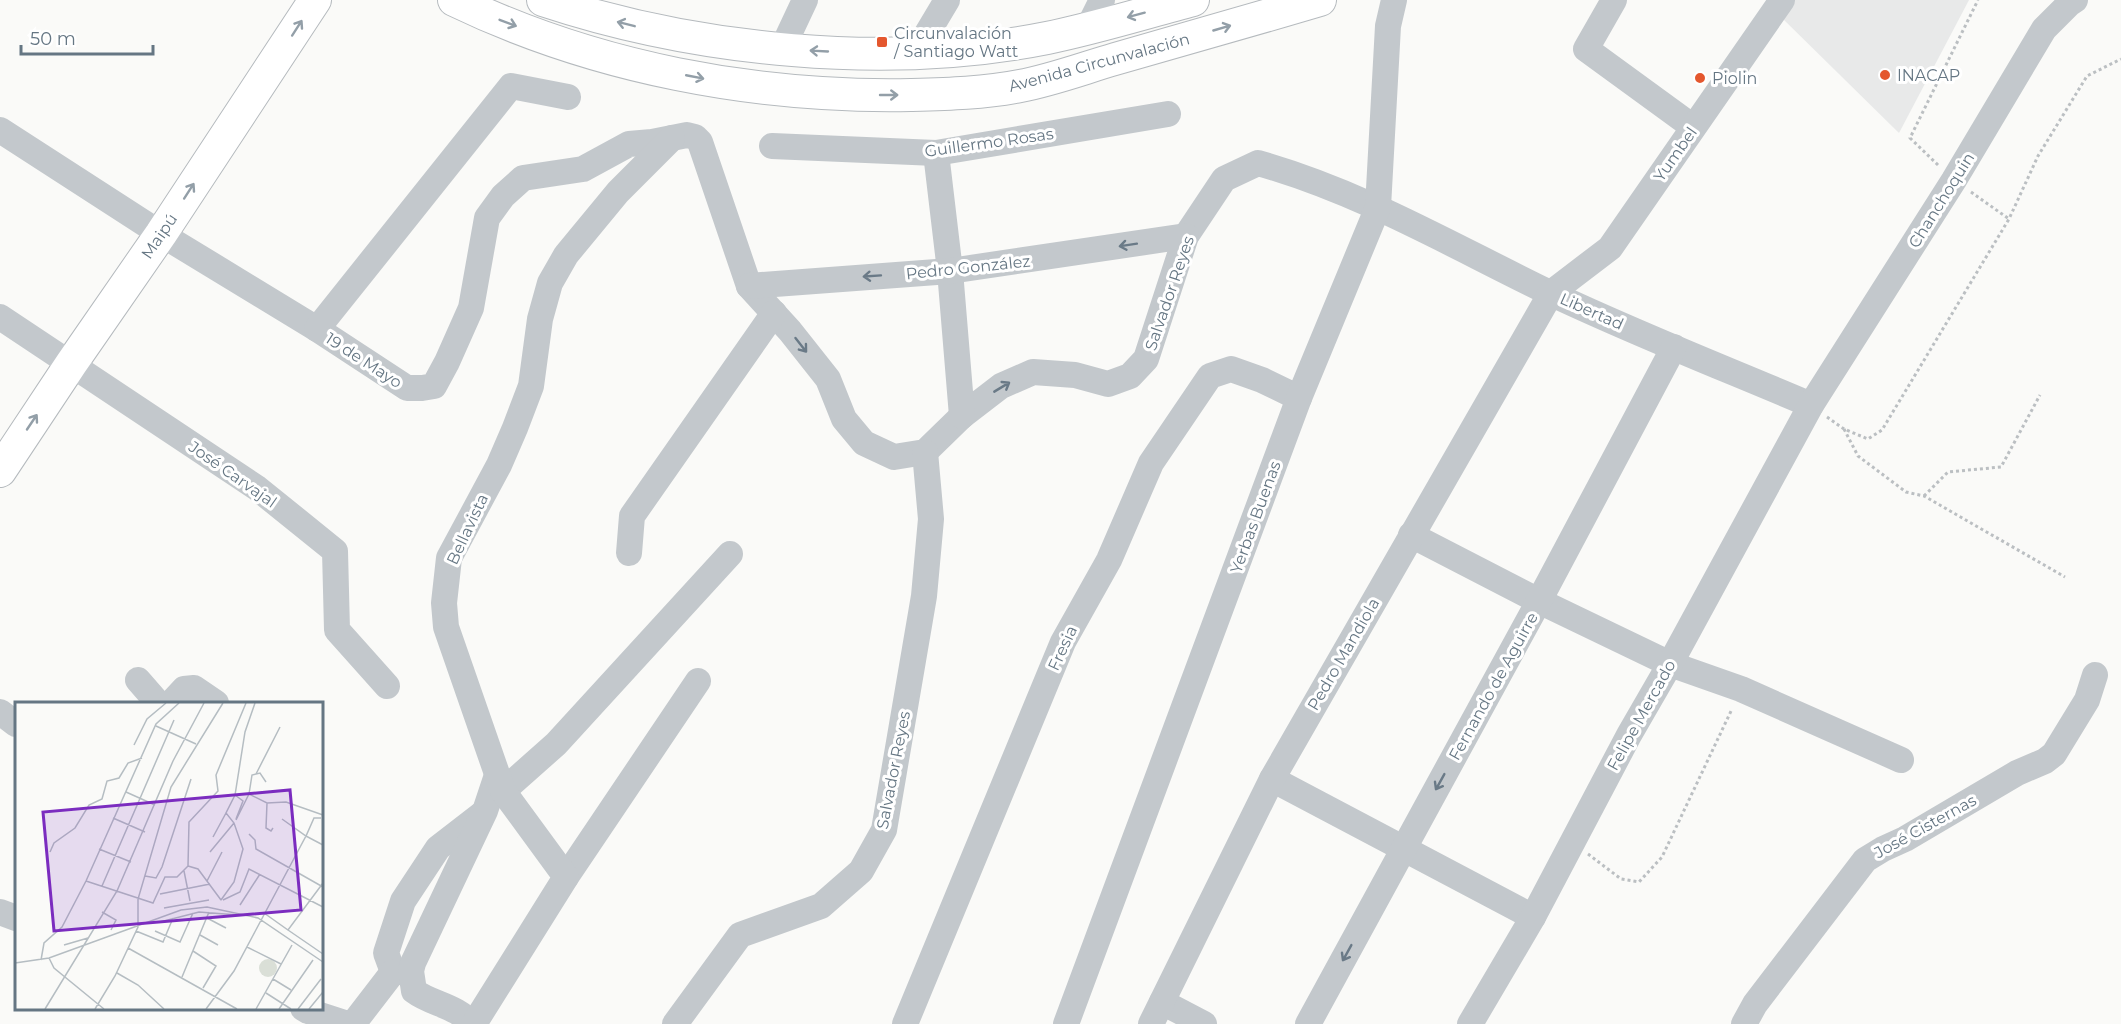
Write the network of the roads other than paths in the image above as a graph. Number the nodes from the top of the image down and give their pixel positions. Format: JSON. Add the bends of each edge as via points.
{"nodes":[{"id":1,"x":315,"y":0,"type":"edge"},
{"id":2,"x":454,"y":0,"type":"edge"},
{"id":3,"x":543,"y":0,"type":"edge"},
{"id":4,"x":805,"y":0,"type":"edge"},
{"id":5,"x":946,"y":0,"type":"edge"},
{"id":6,"x":1102,"y":0,"type":"edge"},
{"id":7,"x":1193,"y":0,"type":"edge"},
{"id":8,"x":1320,"y":0,"type":"edge"},
{"id":9,"x":1394,"y":0,"type":"edge"},
{"id":10,"x":1614,"y":0,"type":"edge"},
{"id":11,"x":1782,"y":0,"type":"edge"},
{"id":12,"x":2075,"y":0,"type":"edge"},
{"id":13,"x":1088,"y":28,"type":"junction"},
{"id":14,"x":782,"y":49,"type":"junction"},
{"id":15,"x":916,"y":52,"type":"junction"},
{"id":16,"x":753,"y":87,"type":"junction"},
{"id":17,"x":568,"y":97,"type":"dead end"},
{"id":18,"x":1168,"y":114,"type":"dead end"},
{"id":19,"x":1693,"y":127,"type":"junction"},
{"id":20,"x":0,"y":130,"type":"edge"},
{"id":21,"x":672,"y":138,"type":"junction"},
{"id":22,"x":772,"y":146,"type":"dead end"},
{"id":23,"x":936,"y":153,"type":"junction"},
{"id":24,"x":1378,"y":207,"type":"junction"},
{"id":25,"x":161,"y":234,"type":"junction"},
{"id":26,"x":1186,"y":236,"type":"junction"},
{"id":27,"x":950,"y":271,"type":"junction"},
{"id":28,"x":749,"y":285,"type":"junction"},
{"id":29,"x":1551,"y":293,"type":"junction"},
{"id":30,"x":774,"y":314,"type":"junction"},
{"id":31,"x":0,"y":317,"type":"edge"},
{"id":32,"x":317,"y":329,"type":"junction"},
{"id":33,"x":1674,"y":346,"type":"junction"},
{"id":34,"x":71,"y":364,"type":"junction"},
{"id":35,"x":1299,"y":398,"type":"junction"},
{"id":36,"x":1811,"y":405,"type":"junction"},
{"id":37,"x":962,"y":416,"type":"junction"},
{"id":38,"x":925,"y":452,"type":"junction"},
{"id":39,"x":0,"y":471,"type":"edge"},
{"id":40,"x":1411,"y":535,"type":"junction"},
{"id":41,"x":629,"y":553,"type":"dead end"},
{"id":42,"x":730,"y":554,"type":"dead end"},
{"id":43,"x":1539,"y":601,"type":"junction"},
{"id":44,"x":1670,"y":664,"type":"junction"},
{"id":45,"x":2095,"y":675,"type":"dead end"},
{"id":46,"x":138,"y":680,"type":"dead end"},
{"id":47,"x":698,"y":681,"type":"dead end"},
{"id":48,"x":387,"y":686,"type":"dead end"},
{"id":49,"x":157,"y":702,"type":"edge"},
{"id":50,"x":172,"y":702,"type":"edge"},
{"id":51,"x":215,"y":702,"type":"edge"},
{"id":52,"x":0,"y":712,"type":"edge"},
{"id":53,"x":15,"y":723,"type":"edge"},
{"id":54,"x":1901,"y":760,"type":"dead end"},
{"id":55,"x":1272,"y":779,"type":"junction"},
{"id":56,"x":500,"y":783,"type":"junction"},
{"id":57,"x":485,"y":811,"type":"junction"},
{"id":58,"x":1404,"y":848,"type":"junction"},
{"id":59,"x":566,"y":877,"type":"junction"},
{"id":60,"x":0,"y":912,"type":"edge"},
{"id":61,"x":1533,"y":917,"type":"junction"},
{"id":62,"x":15,"y":918,"type":"edge"},
{"id":63,"x":395,"y":977,"type":"junction"},
{"id":64,"x":305,"y":1009,"type":"edge"},
{"id":65,"x":1157,"y":1013,"type":"edge"},
{"id":66,"x":350,"y":1024,"type":"edge"},
{"id":67,"x":472,"y":1024,"type":"edge"},
{"id":68,"x":675,"y":1024,"type":"edge"},
{"id":69,"x":905,"y":1024,"type":"edge"},
{"id":70,"x":1066,"y":1024,"type":"edge"},
{"id":71,"x":1204,"y":1024,"type":"edge"},
{"id":72,"x":1308,"y":1024,"type":"edge"},
{"id":73,"x":1470,"y":1024,"type":"edge"},
{"id":74,"x":1744,"y":1024,"type":"edge"}],
"edges":[{"from":25,"to":1,"type":"main road","name":"Maipú","one_way":true},
{"from":2,"to":16,"type":"main road","name":"Avenida Circunvalación","one_way":true,"via":[[515,26],[602,55]]},
{"from":14,"to":3,"type":"main road","one_way":true,"via":[[641,28]]},
{"from":4,"to":14,"type":"street"},
{"from":5,"to":15,"type":"street"},
{"from":6,"to":13,"type":"street"},
{"from":7,"to":13,"type":"main road","one_way":true},
{"from":16,"to":8,"type":"main road","name":"Avenida Circunvalación","one_way":true,"via":[[887,95],[1020,86]]},
{"from":9,"to":24,"type":"street","name":"Yerbas Buenas","via":[[1388,26]]},
{"from":10,"to":19,"type":"street","via":[[1586,49]]},
{"from":11,"to":19,"type":"street","name":"Yumbel"},
{"from":12,"to":36,"type":"street","name":"Chanchoquin","via":[[2044,29],[1954,180]]},
{"from":13,"to":15,"type":"main road","via":[[1002,45]]},
{"from":15,"to":14,"type":"main road","one_way":true},
{"from":14,"to":16,"type":"main road"},
{"from":17,"to":32,"type":"street","via":[[511,86]]},
{"from":18,"to":23,"type":"street","name":"Guillermo Rosas"},
{"from":19,"to":29,"type":"street","name":"Yumbel","via":[[1610,248]]},
{"from":20,"to":25,"type":"street","name":"19 de Mayo"},
{"from":21,"to":28,"type":"street","via":[[687,135],[700,142]]},
{"from":21,"to":32,"type":"street","name":"19 de Mayo","via":[[629,144],[583,169],[523,178],[504,196],[487,218],[471,308],[434,386],[407,388]]},
{"from":21,"to":56,"type":"street","name":"Bellavista","via":[[618,192],[566,255],[550,283],[540,319],[531,386],[498,465],[449,558],[444,603],[446,627]]},
{"from":22,"to":23,"type":"street","name":"Guillermo Rosas"},
{"from":23,"to":27,"type":"street"},
{"from":24,"to":26,"type":"street","name":"Salvador Reyes","via":[[1300,175],[1258,163],[1224,179]]},
{"from":24,"to":29,"type":"street","name":"Libertad"},
{"from":24,"to":35,"type":"street","name":"Yerbas Buenas"},
{"from":25,"to":32,"type":"street","name":"19 de Mayo"},
{"from":25,"to":34,"type":"main road","name":"Maipú"},
{"from":26,"to":27,"type":"street","name":"Pedro González","one_way":true},
{"from":37,"to":26,"type":"street","name":"Salvador Reyes","one_way":true,"via":[[1001,386],[1033,372],[1075,375],[1108,384],[1130,376],[1146,359]]},
{"from":27,"to":28,"type":"street","name":"Pedro González","one_way":true},
{"from":27,"to":37,"type":"street"},
{"from":28,"to":30,"type":"street"},
{"from":29,"to":33,"type":"street","name":"Libertad"},
{"from":29,"to":40,"type":"street","name":"Pedro Mandiola"},
{"from":30,"to":38,"type":"street","one_way":true,"via":[[828,379],[844,419],[864,443],[894,457]]},
{"from":30,"to":41,"type":"street","via":[[632,516]]},
{"from":31,"to":34,"type":"street","name":"José Carvajal"},
{"from":33,"to":36,"type":"street","name":"Libertad"},
{"from":33,"to":43,"type":"street","name":"Fernando de Aguirre"},
{"from":39,"to":34,"type":"main road","name":"Maipú","one_way":true},
{"from":34,"to":48,"type":"street","name":"José Carvajal","via":[[257,488],[335,551],[338,630]]},
{"from":35,"to":69,"type":"street","name":"Fresia","via":[[1232,369],[1210,376],[1151,463],[1109,560],[1063,642]]},
{"from":35,"to":70,"type":"street","name":"Yerbas Buenas"},
{"from":36,"to":44,"type":"street","name":"Felipe Mercado"},
{"from":37,"to":38,"type":"street","name":"Salvador Reyes"},
{"from":38,"to":68,"type":"street","name":"Salvador Reyes","via":[[931,519],[924,597],[884,830],[861,871],[821,906],[740,935]]},
{"from":40,"to":43,"type":"street"},
{"from":40,"to":55,"type":"street","name":"Pedro Mandiola"},
{"from":42,"to":56,"type":"street","via":[[556,744]]},
{"from":43,"to":44,"type":"street"},
{"from":43,"to":58,"type":"street","name":"Fernando de Aguirre","one_way":true},
{"from":44,"to":54,"type":"street","via":[[1741,689]]},
{"from":44,"to":61,"type":"street","name":"Felipe Mercado"},
{"from":45,"to":74,"type":"street","name":"José Cisternas","via":[[2087,700],[2054,754],[1865,860],[1755,1004]]},
{"from":46,"to":49,"type":"street"},
{"from":47,"to":59,"type":"street"},
{"from":50,"to":51,"type":"street","via":[[184,689],[194,688]]},
{"from":52,"to":53,"type":"street"},
{"from":55,"to":58,"type":"street"},
{"from":55,"to":65,"type":"street","name":"Pedro Mandiola"},
{"from":56,"to":57,"type":"street"},
{"from":56,"to":59,"type":"street","name":"Bellavista"},
{"from":57,"to":63,"type":"street","via":[[413,963]]},
{"from":57,"to":63,"type":"street","via":[[438,848],[403,901],[386,953]]},
{"from":58,"to":61,"type":"street"},
{"from":58,"to":72,"type":"street","name":"Fernando de Aguirre","one_way":true},
{"from":59,"to":67,"type":"street"},
{"from":60,"to":62,"type":"street"},
{"from":61,"to":73,"type":"street","name":"Felipe Mercado"},
{"from":63,"to":66,"type":"street"},
{"from":63,"to":67,"type":"street","via":[[422,997],[464,1016]]},
{"from":64,"to":66,"type":"street"},
{"from":65,"to":71,"type":"street"}]}
